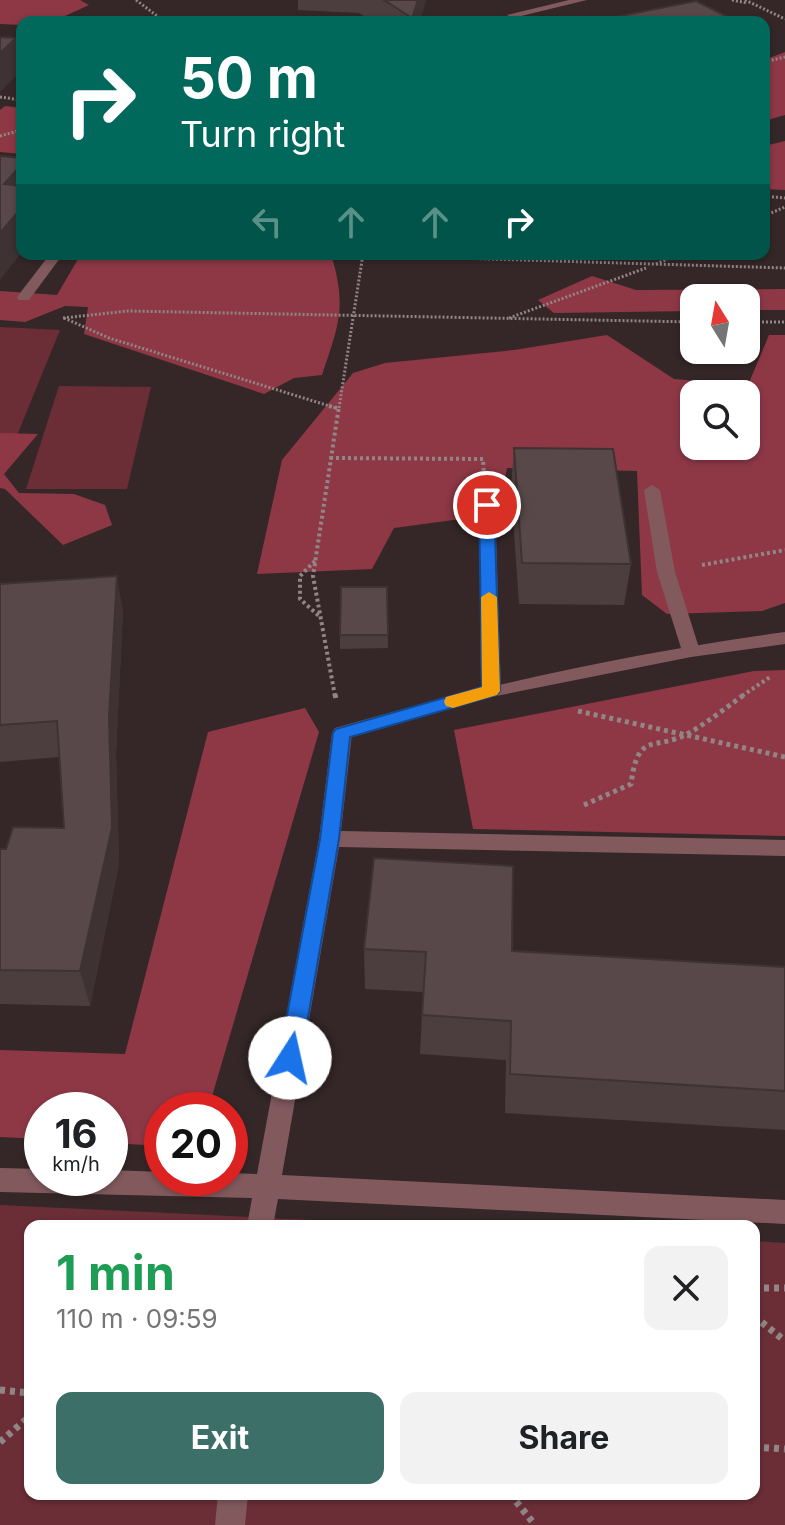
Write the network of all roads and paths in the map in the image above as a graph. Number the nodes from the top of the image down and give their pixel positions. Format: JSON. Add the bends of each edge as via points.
{"nodes":[{"id":1,"x":136,"y":0,"type":"edge"},
{"id":2,"x":582,"y":0,"type":"edge"},
{"id":3,"x":732,"y":0,"type":"edge"},
{"id":4,"x":747,"y":2,"type":"edge"},
{"id":5,"x":157,"y":16,"type":"edge"},
{"id":6,"x":514,"y":16,"type":"edge"},
{"id":7,"x":785,"y":19,"type":"edge"},
{"id":8,"x":52,"y":260,"type":"edge"},
{"id":9,"x":363,"y":260,"type":"edge"},
{"id":10,"x":495,"y":260,"type":"edge"},
{"id":11,"x":666,"y":260,"type":"edge"},
{"id":12,"x":652,"y":266,"type":"junction"},
{"id":13,"x":785,"y":268,"type":"edge"},
{"id":14,"x":24,"y":297,"type":"dead end"},
{"id":15,"x":353,"y":313,"type":"junction"},
{"id":16,"x":504,"y":320,"type":"junction"},
{"id":17,"x":680,"y":322,"type":"edge"},
{"id":18,"x":760,"y":322,"type":"edge"},
{"id":19,"x":785,"y":322,"type":"edge"},
{"id":20,"x":337,"y":408,"type":"junction"},
{"id":21,"x":330,"y":458,"type":"junction"},
{"id":22,"x":483,"y":459,"type":"dead end"},
{"id":23,"x":652,"y":490,"type":"dead end"},
{"id":24,"x":487,"y":505,"type":"dead end"},
{"id":25,"x":785,"y":550,"type":"edge"},
{"id":26,"x":315,"y":561,"type":"junction"},
{"id":27,"x":666,"y":572,"type":"junction"},
{"id":28,"x":321,"y":618,"type":"junction"},
{"id":29,"x":785,"y":638,"type":"edge"},
{"id":30,"x":691,"y":651,"type":"junction"},
{"id":31,"x":773,"y":676,"type":"dead end"},
{"id":32,"x":491,"y":691,"type":"junction"},
{"id":33,"x":566,"y":708,"type":"dead end"},
{"id":34,"x":342,"y":733,"type":"junction"},
{"id":35,"x":686,"y":735,"type":"junction"},
{"id":36,"x":785,"y":757,"type":"edge"},
{"id":37,"x":578,"y":807,"type":"dead end"},
{"id":38,"x":330,"y":839,"type":"junction"},
{"id":39,"x":785,"y":848,"type":"edge"},
{"id":40,"x":0,"y":1180,"type":"edge"},
{"id":41,"x":267,"y":1186,"type":"junction"},
{"id":42,"x":785,"y":1212,"type":"edge"},
{"id":43,"x":261,"y":1220,"type":"edge"},
{"id":44,"x":760,"y":1288,"type":"edge"},
{"id":45,"x":785,"y":1288,"type":"edge"},
{"id":46,"x":760,"y":1321,"type":"edge"},
{"id":47,"x":785,"y":1341,"type":"edge"},
{"id":48,"x":0,"y":1390,"type":"edge"},
{"id":49,"x":24,"y":1392,"type":"edge"},
{"id":50,"x":24,"y":1421,"type":"edge"},
{"id":51,"x":0,"y":1442,"type":"edge"},
{"id":52,"x":760,"y":1447,"type":"edge"},
{"id":53,"x":785,"y":1449,"type":"edge"},
{"id":54,"x":232,"y":1500,"type":"edge"},
{"id":55,"x":515,"y":1500,"type":"edge"},
{"id":56,"x":230,"y":1525,"type":"edge"},
{"id":57,"x":535,"y":1525,"type":"edge"}],
"edges":[{"from":1,"to":5,"type":"path"},
{"from":2,"to":6,"type":"street"},
{"from":3,"to":4,"type":"path"},
{"from":4,"to":7,"type":"path"},
{"from":8,"to":14,"type":"street"},
{"from":9,"to":15,"type":"path"},
{"from":10,"to":12,"type":"path"},
{"from":11,"to":12,"type":"path"},
{"from":12,"to":13,"type":"path"},
{"from":12,"to":16,"type":"path"},
{"from":15,"to":16,"type":"path"},
{"from":15,"to":20,"type":"path"},
{"from":15,"to":20,"type":"path","via":[[128,311],[63,318],[109,338]]},
{"from":16,"to":17,"type":"path"},
{"from":18,"to":19,"type":"path"},
{"from":20,"to":21,"type":"path"},
{"from":21,"to":22,"type":"path"},
{"from":21,"to":26,"type":"path"},
{"from":23,"to":27,"type":"street"},
{"from":24,"to":32,"type":"street"},
{"from":25,"to":27,"type":"path"},
{"from":26,"to":28,"type":"path"},
{"from":26,"to":28,"type":"path","via":[[300,576],[300,599]]},
{"from":27,"to":30,"type":"street"},
{"from":28,"to":34,"type":"path"},
{"from":29,"to":30,"type":"street"},
{"from":30,"to":32,"type":"street"},
{"from":31,"to":35,"type":"path"},
{"from":32,"to":34,"type":"street"},
{"from":33,"to":35,"type":"path"},
{"from":34,"to":38,"type":"street"},
{"from":35,"to":36,"type":"path"},
{"from":35,"to":37,"type":"path","via":[[649,743],[634,761],[631,784]]},
{"from":38,"to":39,"type":"street"},
{"from":38,"to":41,"type":"street"},
{"from":40,"to":41,"type":"street"},
{"from":41,"to":42,"type":"street"},
{"from":41,"to":43,"type":"street"},
{"from":44,"to":45,"type":"path"},
{"from":46,"to":47,"type":"path"},
{"from":48,"to":49,"type":"path"},
{"from":50,"to":51,"type":"path"},
{"from":52,"to":53,"type":"path"},
{"from":54,"to":56,"type":"street"},
{"from":55,"to":57,"type":"path"}]}
